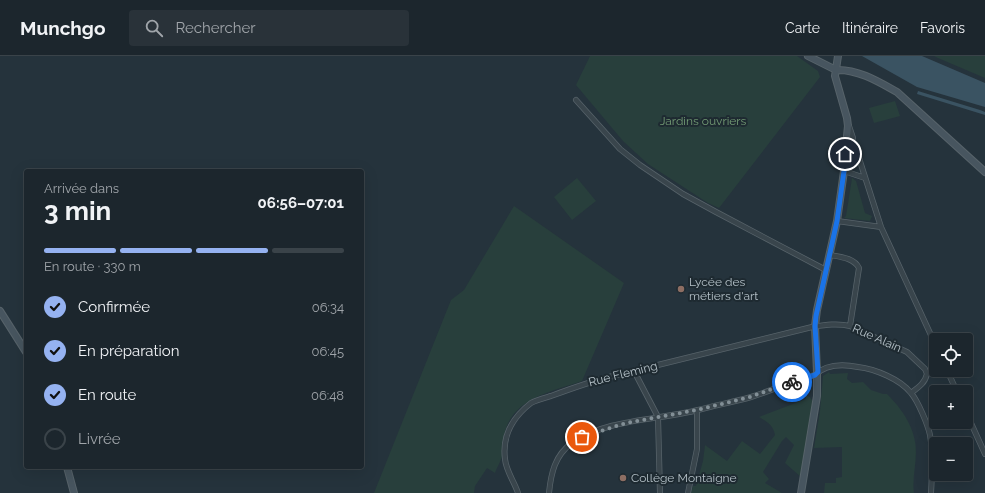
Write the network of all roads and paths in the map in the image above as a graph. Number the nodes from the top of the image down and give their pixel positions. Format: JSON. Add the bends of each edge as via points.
{"nodes":[{"id":1,"x":808,"y":56,"type":"edge"},
{"id":2,"x":838,"y":56,"type":"edge"},
{"id":3,"x":836,"y":70,"type":"junction"},
{"id":4,"x":576,"y":100,"type":"dead end"},
{"id":5,"x":850,"y":137,"type":"tunnel mouth"},
{"id":6,"x":845,"y":154,"type":"tunnel mouth"},
{"id":7,"x":858,"y":155,"type":"tunnel mouth"},
{"id":8,"x":844,"y":171,"type":"junction"},
{"id":9,"x":985,"y":172,"type":"edge"},
{"id":10,"x":865,"y":178,"type":"junction"},
{"id":11,"x":837,"y":221,"type":"junction"},
{"id":12,"x":881,"y":226,"type":"junction"},
{"id":13,"x":830,"y":255,"type":"junction"},
{"id":14,"x":827,"y":268,"type":"junction"},
{"id":15,"x":0,"y":311,"type":"edge"},
{"id":16,"x":815,"y":326,"type":"junction"},
{"id":17,"x":850,"y":326,"type":"junction"},
{"id":18,"x":930,"y":333,"type":"edge"},
{"id":19,"x":24,"y":349,"type":"edge"},
{"id":20,"x":634,"y":371,"type":"junction"},
{"id":21,"x":818,"y":372,"type":"junction"},
{"id":22,"x":911,"y":393,"type":"junction"},
{"id":23,"x":697,"y":410,"type":"junction"},
{"id":24,"x":658,"y":417,"type":"junction"},
{"id":25,"x":973,"y":427,"type":"edge"},
{"id":26,"x":985,"y":454,"type":"edge"},
{"id":27,"x":67,"y":469,"type":"edge"},
{"id":28,"x":74,"y":493,"type":"edge"},
{"id":29,"x":518,"y":493,"type":"edge"},
{"id":30,"x":549,"y":493,"type":"edge"},
{"id":31,"x":660,"y":493,"type":"edge"},
{"id":32,"x":688,"y":493,"type":"edge"},
{"id":33,"x":801,"y":493,"type":"edge"},
{"id":34,"x":931,"y":493,"type":"edge"}],
"edges":[{"from":1,"to":3,"type":"street"},
{"from":2,"to":3,"type":"street"},
{"from":3,"to":5,"type":"street","via":[[835,76]]},
{"from":3,"to":9,"type":"street","via":[[862,75],[897,92]]},
{"from":4,"to":14,"type":"street","via":[[620,149],[640,166],[716,212]]},
{"from":6,"to":8,"type":"street"},
{"from":7,"to":10,"type":"street"},
{"from":8,"to":10,"type":"street"},
{"from":8,"to":11,"type":"street"},
{"from":10,"to":12,"type":"street"},
{"from":11,"to":12,"type":"street"},
{"from":11,"to":13,"type":"street"},
{"from":12,"to":18,"type":"street"},
{"from":13,"to":14,"type":"street"},
{"from":13,"to":17,"type":"street","via":[[850,260],[859,268]]},
{"from":14,"to":16,"type":"street"},
{"from":15,"to":19,"type":"street"},
{"from":16,"to":17,"type":"street","name":"Rue Alain"},
{"from":16,"to":20,"type":"street","name":"Rue Fleming"},
{"from":16,"to":21,"type":"street"},
{"from":17,"to":22,"type":"street","name":"Rue Alain","via":[[907,352],[925,369],[926,379]]},
{"from":20,"to":24,"type":"street"},
{"from":20,"to":29,"type":"street","name":"Rue Fleming","via":[[582,384],[532,402],[517,416],[510,427],[505,444],[505,459]]},
{"from":21,"to":22,"type":"street","via":[[843,364],[870,368],[892,378]]},
{"from":21,"to":23,"type":"street","via":[[750,397]]},
{"from":21,"to":33,"type":"street","via":[[817,396]]},
{"from":22,"to":34,"type":"street","via":[[930,435]]},
{"from":23,"to":24,"type":"street"},
{"from":23,"to":32,"type":"street","via":[[697,449]]},
{"from":24,"to":30,"type":"street","via":[[599,430],[571,443],[554,466],[550,476]]},
{"from":24,"to":31,"type":"street"},
{"from":25,"to":26,"type":"street"},
{"from":27,"to":28,"type":"street"}]}
